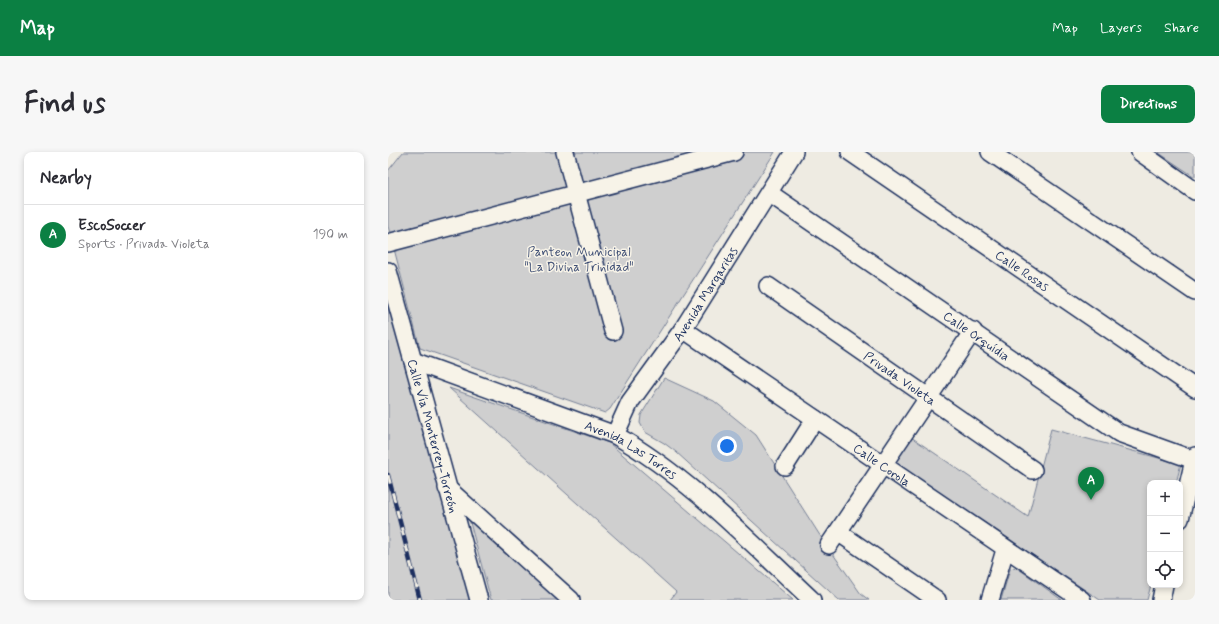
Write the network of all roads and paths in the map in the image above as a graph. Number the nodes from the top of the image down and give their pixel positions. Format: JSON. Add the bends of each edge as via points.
{"nodes":[{"id":1,"x":565,"y":152,"type":"edge"},
{"id":2,"x":734,"y":152,"type":"edge"},
{"id":3,"x":794,"y":152,"type":"edge"},
{"id":4,"x":850,"y":152,"type":"edge"},
{"id":5,"x":990,"y":152,"type":"edge"},
{"id":6,"x":1140,"y":152,"type":"edge"},
{"id":7,"x":1195,"y":191,"type":"edge"},
{"id":8,"x":769,"y":193,"type":"junction"},
{"id":9,"x":576,"y":194,"type":"junction"},
{"id":10,"x":388,"y":243,"type":"edge"},
{"id":11,"x":388,"y":271,"type":"edge"},
{"id":12,"x":768,"y":286,"type":"dead end"},
{"id":13,"x":1195,"y":292,"type":"edge"},
{"id":14,"x":683,"y":329,"type":"junction"},
{"id":15,"x":613,"y":331,"type":"dead end"},
{"id":16,"x":973,"y":331,"type":"junction"},
{"id":17,"x":413,"y":360,"type":"junction"},
{"id":18,"x":1195,"y":388,"type":"edge"},
{"id":19,"x":928,"y":398,"type":"junction"},
{"id":20,"x":815,"y":419,"type":"junction"},
{"id":21,"x":615,"y":434,"type":"junction"},
{"id":22,"x":1194,"y":458,"type":"edge"},
{"id":23,"x":785,"y":466,"type":"dead end"},
{"id":24,"x":882,"y":466,"type":"junction"},
{"id":25,"x":1033,"y":470,"type":"dead end"},
{"id":26,"x":447,"y":488,"type":"junction"},
{"id":27,"x":1181,"y":516,"type":"edge"},
{"id":28,"x":1006,"y":550,"type":"junction"},
{"id":29,"x":1163,"y":588,"type":"edge"},
{"id":30,"x":479,"y":600,"type":"edge"},
{"id":31,"x":571,"y":600,"type":"edge"},
{"id":32,"x":812,"y":600,"type":"edge"},
{"id":33,"x":937,"y":600,"type":"edge"},
{"id":34,"x":990,"y":600,"type":"edge"},
{"id":35,"x":1082,"y":600,"type":"edge"},
{"id":36,"x":1160,"y":600,"type":"edge"}],
"edges":[{"from":1,"to":9,"type":"street"},
{"from":2,"to":9,"type":"street"},
{"from":3,"to":8,"type":"street","name":"Avenida Margaritas"},
{"from":4,"to":18,"type":"street","name":"Calle Rosas"},
{"from":5,"to":13,"type":"street"},
{"from":6,"to":7,"type":"street"},
{"from":8,"to":14,"type":"street","name":"Avenida Margaritas"},
{"from":8,"to":16,"type":"street","name":"Calle Orquídia"},
{"from":9,"to":10,"type":"street"},
{"from":9,"to":15,"type":"street"},
{"from":11,"to":17,"type":"street","name":"Calle Vía Monterrey-Torreón"},
{"from":12,"to":19,"type":"street","name":"Privada Violeta"},
{"from":14,"to":20,"type":"street","name":"Calle Corola"},
{"from":14,"to":21,"type":"street","name":"Avenida Margaritas","via":[[630,402]]},
{"from":16,"to":19,"type":"street"},
{"from":16,"to":22,"type":"street","name":"Calle Orquídia","via":[[1119,433]]},
{"from":17,"to":21,"type":"street","name":"Avenida Las Torres"},
{"from":17,"to":26,"type":"street","name":"Calle Vía Monterrey-Torreón"},
{"from":19,"to":24,"type":"street"},
{"from":19,"to":25,"type":"street","name":"Privada Violeta"},
{"from":20,"to":23,"type":"street"},
{"from":20,"to":24,"type":"street","name":"Calle Corola"},
{"from":21,"to":32,"type":"street","name":"Avenida Las Torres","via":[[662,465],[724,518]]},
{"from":22,"to":27,"type":"street"},
{"from":24,"to":28,"type":"street","name":"Calle Corola"},
{"from":24,"to":33,"type":"street","via":[[833,538]]},
{"from":26,"to":30,"type":"street","name":"Calle Vía Monterrey-Torreón"},
{"from":26,"to":31,"type":"street"},
{"from":28,"to":34,"type":"street"},
{"from":28,"to":35,"type":"street","name":"Calle Corola"},
{"from":29,"to":36,"type":"street"}]}
